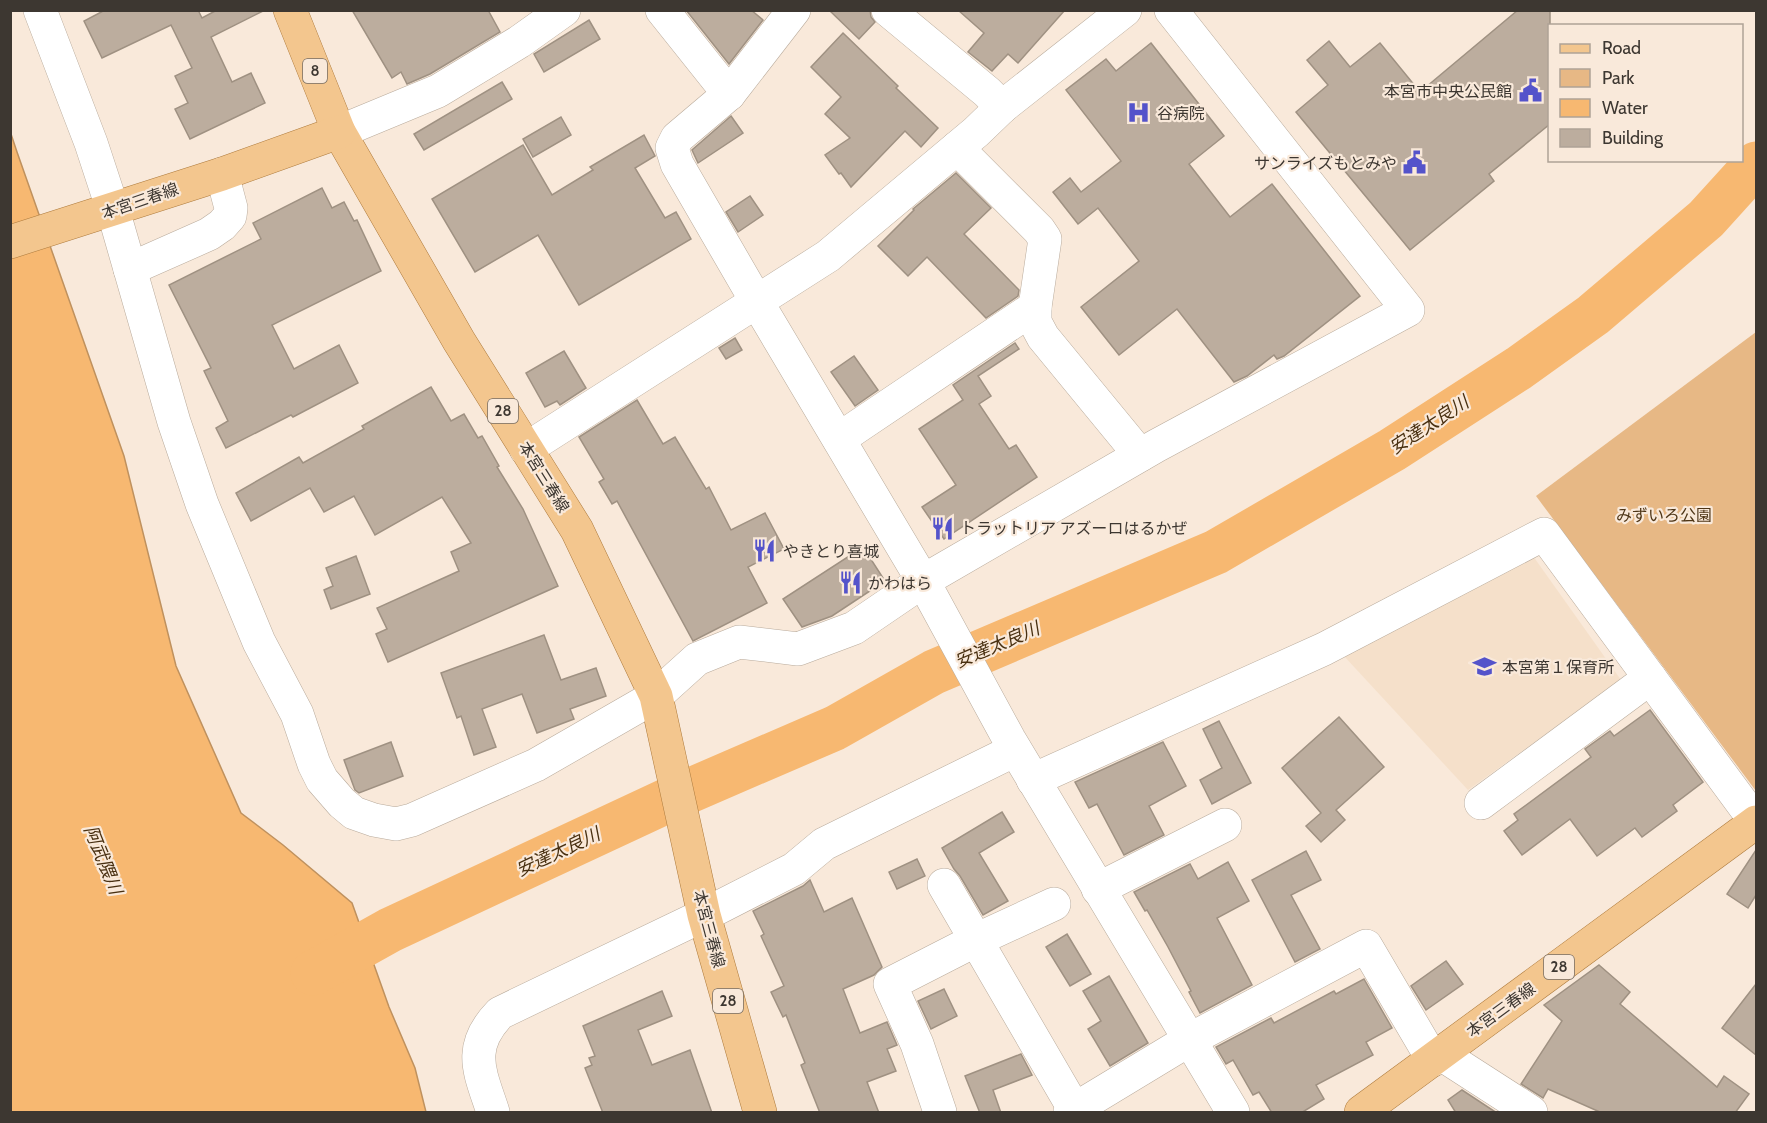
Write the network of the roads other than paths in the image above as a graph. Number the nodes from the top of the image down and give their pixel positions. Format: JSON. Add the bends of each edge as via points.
{"nodes":[{"id":1,"x":40,"y":10,"type":"edge"},
{"id":2,"x":290,"y":10,"type":"edge"},
{"id":3,"x":564,"y":10,"type":"edge"},
{"id":4,"x":662,"y":10,"type":"edge"},
{"id":5,"x":794,"y":10,"type":"edge"},
{"id":6,"x":888,"y":10,"type":"edge"},
{"id":7,"x":1125,"y":10,"type":"edge"},
{"id":8,"x":1171,"y":10,"type":"edge"},
{"id":9,"x":729,"y":94,"type":"junction"},
{"id":10,"x":1002,"y":107,"type":"junction"},
{"id":11,"x":339,"y":132,"type":"junction"},
{"id":12,"x":957,"y":147,"type":"junction"},
{"id":13,"x":222,"y":174,"type":"junction"},
{"id":14,"x":98,"y":215,"type":"junction"},
{"id":15,"x":10,"y":242,"type":"edge"},
{"id":16,"x":130,"y":269,"type":"junction"},
{"id":17,"x":757,"y":302,"type":"junction"},
{"id":18,"x":1035,"y":306,"type":"junction"},
{"id":19,"x":839,"y":440,"type":"junction"},
{"id":20,"x":526,"y":449,"type":"junction"},
{"id":21,"x":1140,"y":455,"type":"junction"},
{"id":22,"x":923,"y":581,"type":"junction"},
{"id":23,"x":1650,"y":678,"type":"junction"},
{"id":24,"x":656,"y":696,"type":"junction"},
{"id":25,"x":1012,"y":745,"type":"junction"},
{"id":26,"x":1033,"y":780,"type":"junction"},
{"id":27,"x":1481,"y":803,"type":"dead end"},
{"id":28,"x":1756,"y":822,"type":"edge"},
{"id":29,"x":1225,"y":825,"type":"dead end"},
{"id":30,"x":944,"y":885,"type":"dead end"},
{"id":31,"x":1098,"y":889,"type":"junction"},
{"id":32,"x":701,"y":902,"type":"junction"},
{"id":33,"x":1054,"y":904,"type":"dead end"},
{"id":34,"x":976,"y":940,"type":"junction"},
{"id":35,"x":1190,"y":1040,"type":"junction"},
{"id":36,"x":1437,"y":1057,"type":"junction"},
{"id":37,"x":1074,"y":1112,"type":"edge"},
{"id":38,"x":493,"y":1113,"type":"edge"},
{"id":39,"x":760,"y":1113,"type":"edge"},
{"id":40,"x":940,"y":1113,"type":"edge"},
{"id":41,"x":1233,"y":1113,"type":"edge"},
{"id":42,"x":1361,"y":1113,"type":"edge"},
{"id":43,"x":1531,"y":1113,"type":"edge"}],
"edges":[{"from":1,"to":14,"type":"street","via":[[91,143]]},
{"from":2,"to":11,"type":"main road","number":"8"},
{"from":3,"to":11,"type":"street","via":[[438,91]]},
{"from":4,"to":9,"type":"street"},
{"from":5,"to":9,"type":"street"},
{"from":6,"to":10,"type":"street"},
{"from":7,"to":10,"type":"street"},
{"from":8,"to":21,"type":"street","via":[[1408,310]]},
{"from":9,"to":17,"type":"street","via":[[677,138],[672,148],[677,164]]},
{"from":10,"to":12,"type":"street"},
{"from":11,"to":13,"type":"main road","name":"本宮三春線"},
{"from":11,"to":20,"type":"main road","name":"本宮三春線","number":"28"},
{"from":12,"to":17,"type":"street","via":[[828,256]]},
{"from":12,"to":18,"type":"street","via":[[1045,239]]},
{"from":13,"to":14,"type":"main road","name":"本宮三春線"},
{"from":13,"to":16,"type":"street","via":[[231,208],[222,225]]},
{"from":14,"to":15,"type":"main road","name":"本宮三春線"},
{"from":14,"to":16,"type":"street"},
{"from":16,"to":24,"type":"street","via":[[202,504],[259,642],[297,714],[314,764],[322,780],[354,813],[396,824],[412,820],[536,765]]},
{"from":17,"to":19,"type":"street"},
{"from":17,"to":20,"type":"street"},
{"from":18,"to":19,"type":"street"},
{"from":18,"to":21,"type":"street","via":[[1035,322],[1043,337]]},
{"from":19,"to":22,"type":"street"},
{"from":20,"to":24,"type":"main road","name":"本宮三春線","number":"28","via":[[577,530]]},
{"from":21,"to":22,"type":"street"},
{"from":22,"to":24,"type":"street","via":[[854,628],[798,649],[739,642],[697,659]]},
{"from":22,"to":25,"type":"street"},
{"from":23,"to":26,"type":"street","via":[[1544,534],[1324,649]]},
{"from":23,"to":27,"type":"street"},
{"from":23,"to":28,"type":"street"},
{"from":24,"to":32,"type":"main road","name":"本宮三春線","number":"28"},
{"from":25,"to":26,"type":"street"},
{"from":25,"to":32,"type":"street","via":[[824,844],[795,869]]},
{"from":26,"to":31,"type":"street"},
{"from":28,"to":36,"type":"main road","name":"本宮三春線","number":"28"},
{"from":29,"to":31,"type":"street"},
{"from":30,"to":34,"type":"street"},
{"from":31,"to":35,"type":"street"},
{"from":32,"to":38,"type":"street","via":[[500,1013],[489,1024],[479,1047],[480,1075]]},
{"from":32,"to":39,"type":"main road","name":"本宮三春線","number":"28"},
{"from":33,"to":34,"type":"street"},
{"from":34,"to":37,"type":"street"},
{"from":34,"to":40,"type":"street","via":[[890,984],[917,1044]]},
{"from":35,"to":36,"type":"street","via":[[1366,946]]},
{"from":35,"to":37,"type":"street"},
{"from":35,"to":41,"type":"street"},
{"from":36,"to":42,"type":"main road","name":"本宮三春線","number":"28"},
{"from":36,"to":43,"type":"street"}]}
